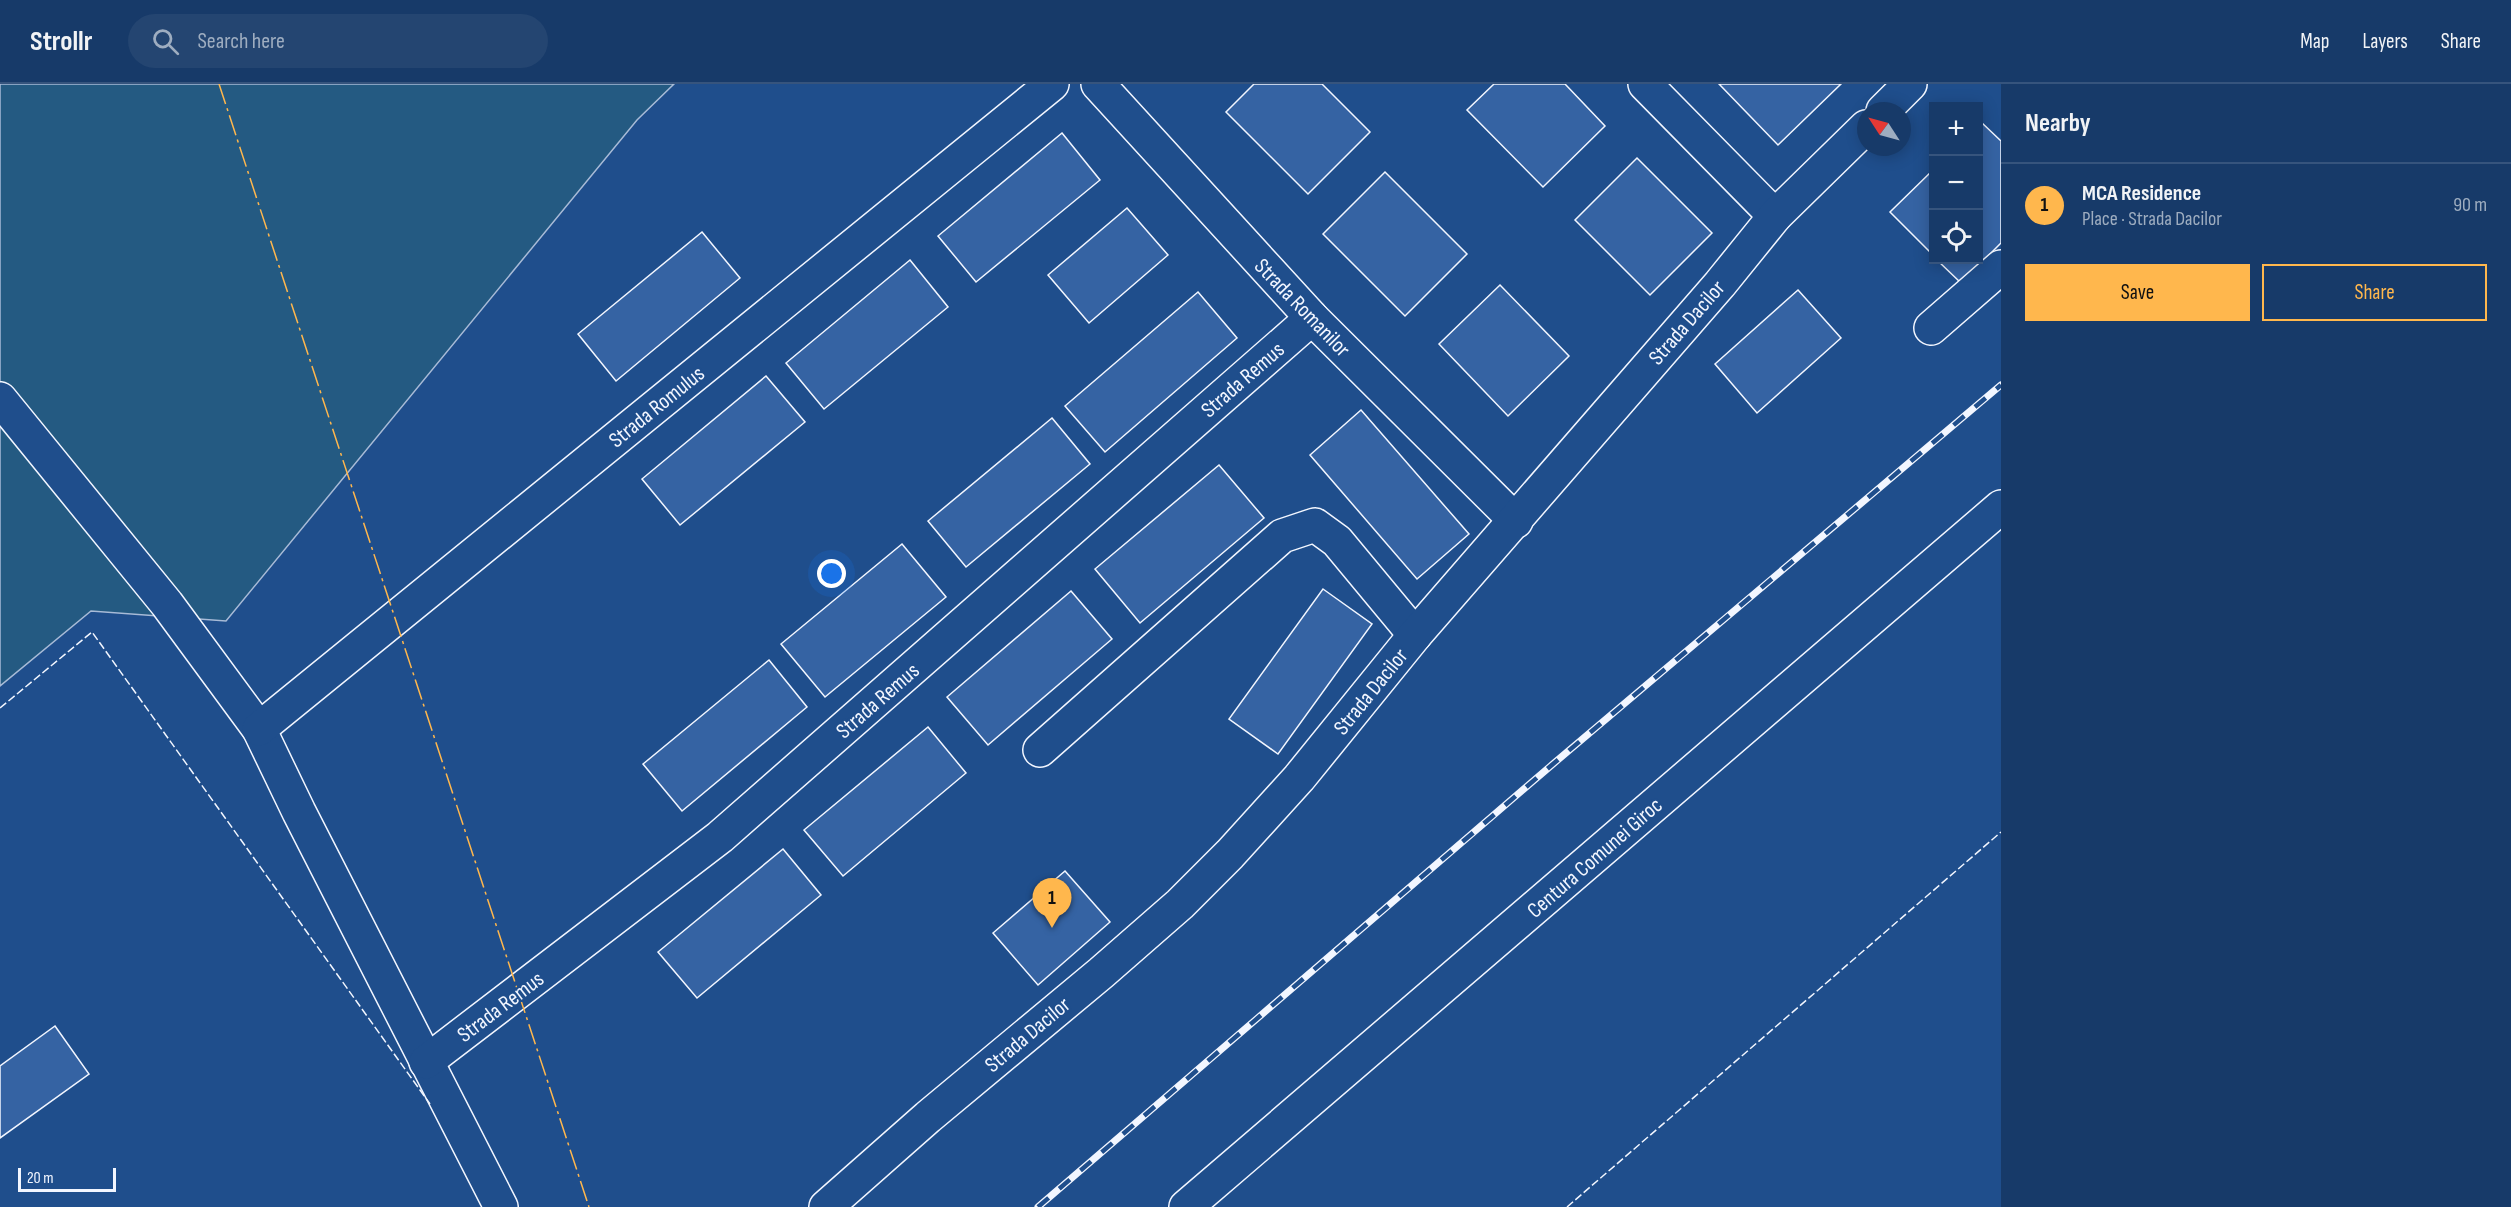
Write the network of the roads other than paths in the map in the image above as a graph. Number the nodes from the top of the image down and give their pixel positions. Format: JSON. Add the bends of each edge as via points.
{"nodes":[{"id":1,"x":1052,"y":84,"type":"edge"},
{"id":2,"x":1098,"y":84,"type":"edge"},
{"id":3,"x":1645,"y":84,"type":"edge"},
{"id":4,"x":1910,"y":84,"type":"edge"},
{"id":5,"x":1892,"y":102,"type":"edge"},
{"id":6,"x":1857,"y":136,"type":"edge"},
{"id":7,"x":1775,"y":216,"type":"junction"},
{"id":8,"x":2001,"y":267,"type":"edge"},
{"id":9,"x":1312,"y":318,"type":"junction"},
{"id":10,"x":1931,"y":328,"type":"dead end"},
{"id":11,"x":0,"y":399,"type":"edge"},
{"id":12,"x":2001,"y":507,"type":"edge"},
{"id":13,"x":1516,"y":521,"type":"junction"},
{"id":14,"x":1415,"y":635,"type":"junction"},
{"id":15,"x":259,"y":729,"type":"junction"},
{"id":16,"x":1040,"y":750,"type":"dead end"},
{"id":17,"x":426,"y":1062,"type":"junction"},
{"id":18,"x":501,"y":1207,"type":"edge"},
{"id":19,"x":826,"y":1207,"type":"edge"},
{"id":20,"x":1186,"y":1207,"type":"edge"}],
"edges":[{"from":1,"to":15,"type":"street","name":"Strada Romulus"},
{"from":2,"to":9,"type":"street","name":"Strada Romanilor"},
{"from":3,"to":7,"type":"street"},
{"from":4,"to":5,"type":"street"},
{"from":6,"to":7,"type":"street","name":"Strada Dacilor"},
{"from":7,"to":13,"type":"street","name":"Strada Dacilor"},
{"from":8,"to":10,"type":"street"},
{"from":9,"to":13,"type":"street","name":"Strada Romanilor"},
{"from":9,"to":17,"type":"street","name":"Strada Remus","via":[[720,837]]},
{"from":11,"to":15,"type":"street","via":[[167,604]]},
{"from":12,"to":20,"type":"street","name":"Centura Comunei Giroc"},
{"from":13,"to":14,"type":"street","name":"Strada Dacilor"},
{"from":14,"to":16,"type":"street","via":[[1337,542],[1315,525],[1282,536]]},
{"from":14,"to":19,"type":"street","name":"Strada Dacilor","via":[[1299,778],[1180,904]]},
{"from":15,"to":17,"type":"street"},
{"from":17,"to":18,"type":"street"}]}
